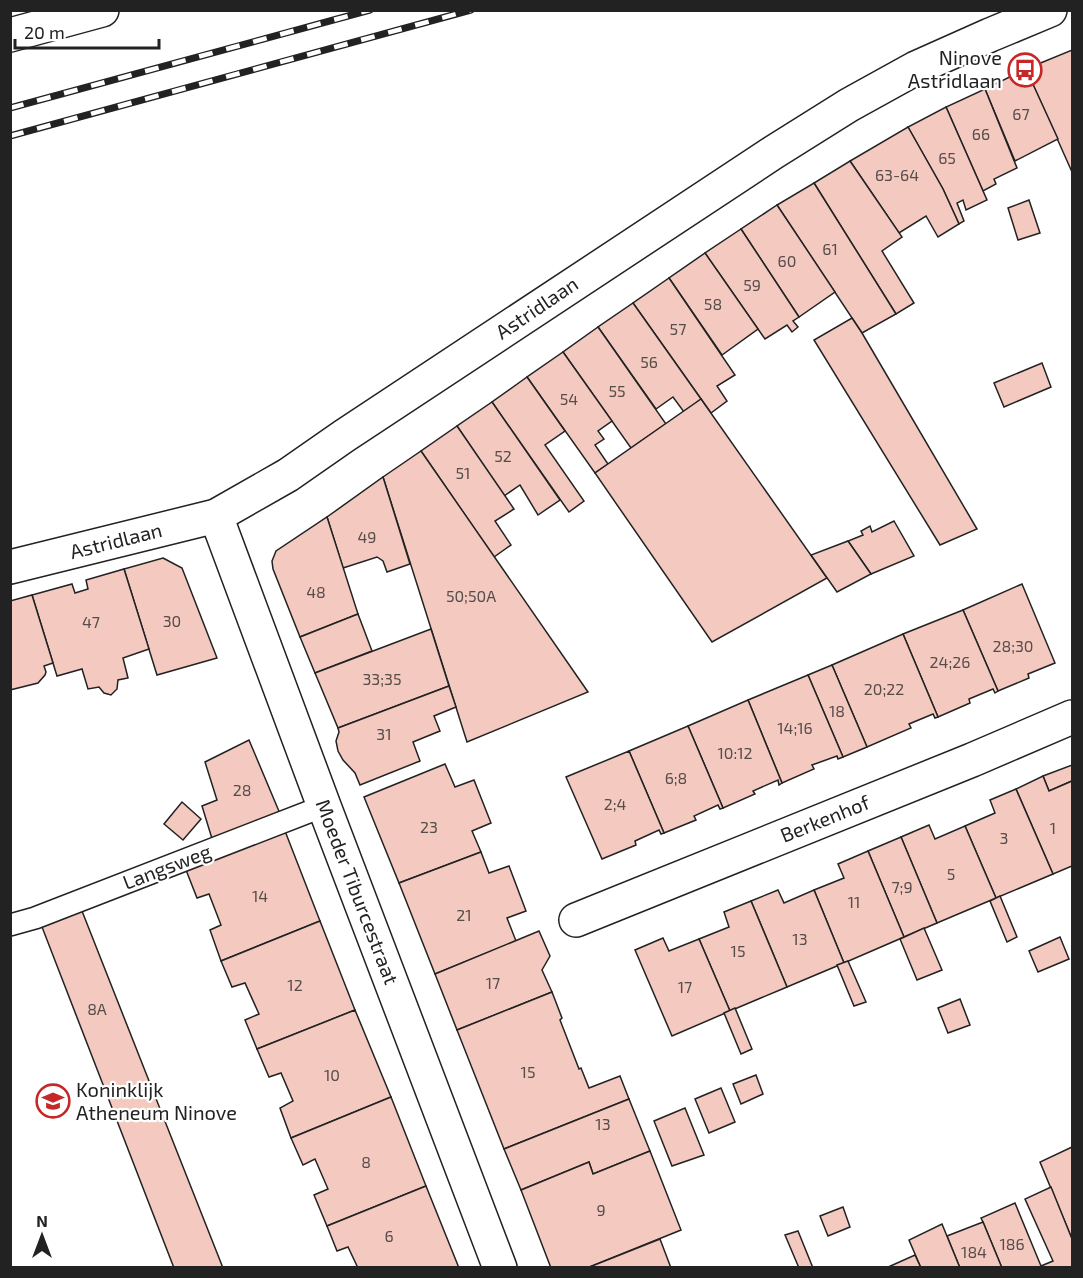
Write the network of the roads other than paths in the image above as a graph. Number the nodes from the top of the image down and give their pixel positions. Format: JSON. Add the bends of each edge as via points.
{"nodes":[{"id":1,"x":102,"y":10,"type":"edge"},
{"id":2,"x":1050,"y":10,"type":"edge"},
{"id":3,"x":10,"y":35,"type":"edge"},
{"id":4,"x":216,"y":516,"type":"junction"},
{"id":5,"x":10,"y":567,"type":"edge"},
{"id":6,"x":1072,"y":717,"type":"edge"},
{"id":7,"x":324,"y":806,"type":"junction"},
{"id":8,"x":576,"y":920,"type":"dead end"},
{"id":9,"x":10,"y":926,"type":"edge"},
{"id":10,"x":500,"y":1268,"type":"edge"}],
"edges":[{"from":1,"to":3,"type":"street"},
{"from":2,"to":4,"type":"street","name":"Astridlaan","via":[[916,68],[849,105],[288,475]]},
{"from":4,"to":5,"type":"street","name":"Astridlaan"},
{"from":4,"to":7,"type":"street","name":"Moeder Tiburcestraat"},
{"from":6,"to":8,"type":"street","name":"Berkenhof"},
{"from":7,"to":9,"type":"lane","name":"Langsweg"},
{"from":7,"to":10,"type":"street","name":"Moeder Tiburcestraat"}]}
